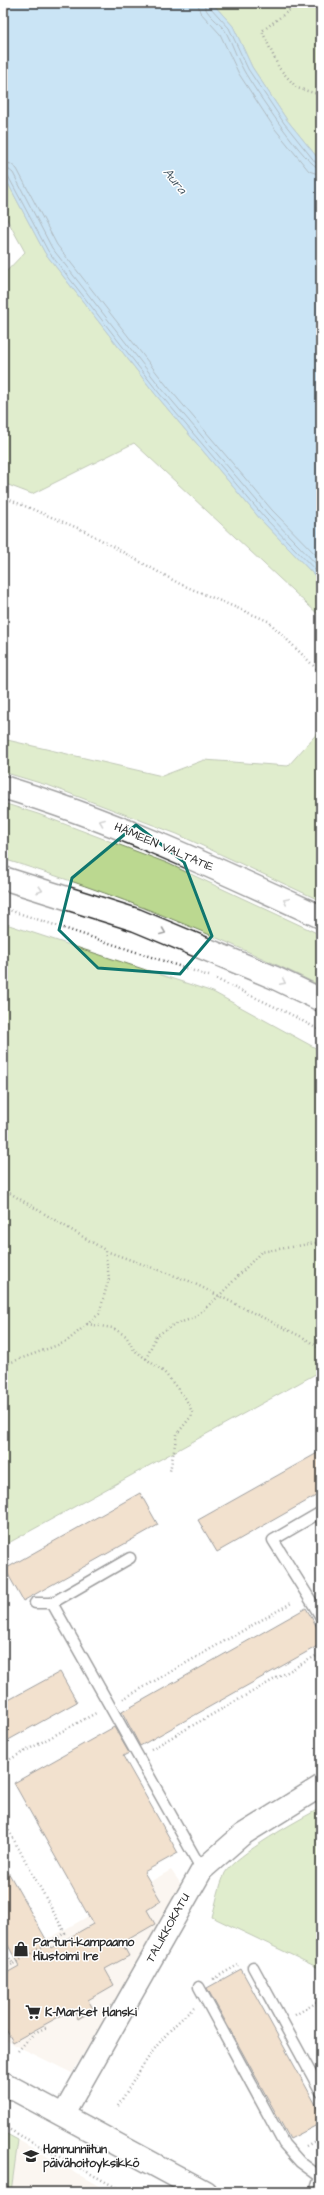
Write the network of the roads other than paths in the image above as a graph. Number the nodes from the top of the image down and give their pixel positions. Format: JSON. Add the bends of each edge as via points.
{"nodes":[{"id":1,"x":3,"y":787,"type":"edge"},
{"id":2,"x":3,"y":878,"type":"edge"},
{"id":3,"x":321,"y":917,"type":"edge"},
{"id":4,"x":321,"y":1000,"type":"edge"},
{"id":5,"x":321,"y":1512,"type":"edge"},
{"id":6,"x":130,"y":1558,"type":"dead end"},
{"id":7,"x":52,"y":1602,"type":"junction"},
{"id":8,"x":35,"y":1603,"type":"dead end"},
{"id":9,"x":321,"y":1617,"type":"edge"},
{"id":10,"x":321,"y":1786,"type":"edge"},
{"id":11,"x":202,"y":1870,"type":"junction"},
{"id":12,"x":249,"y":1964,"type":"road end"},
{"id":13,"x":198,"y":1987,"type":"road end"},
{"id":14,"x":3,"y":2083,"type":"edge"},
{"id":15,"x":321,"y":2092,"type":"edge"},
{"id":16,"x":63,"y":2115,"type":"junction"},
{"id":17,"x":320,"y":2175,"type":"edge"},
{"id":18,"x":205,"y":2192,"type":"edge"},
{"id":19,"x":315,"y":2192,"type":"edge"}],
"edges":[{"from":3,"to":1,"type":"main road","name":"HÄMEEN VALTATIE","one_way":true,"via":[[172,848]]},
{"from":2,"to":4,"type":"main road","one_way":true,"via":[[136,920]]},
{"from":5,"to":9,"type":"lane","via":[[273,1540]]},
{"from":6,"to":7,"type":"lane"},
{"from":7,"to":8,"type":"lane"},
{"from":7,"to":11,"type":"lane"},
{"from":10,"to":11,"type":"street","name":"TALIKKOKATU","via":[[242,1835]]},
{"from":11,"to":16,"type":"street","name":"TALIKKOKATU"},
{"from":12,"to":15,"type":"lane"},
{"from":13,"to":17,"type":"lane","via":[[284,2144],[300,2162]]},
{"from":14,"to":16,"type":"main road"},
{"from":16,"to":18,"type":"main road"},
{"from":17,"to":19,"type":"lane"}]}
